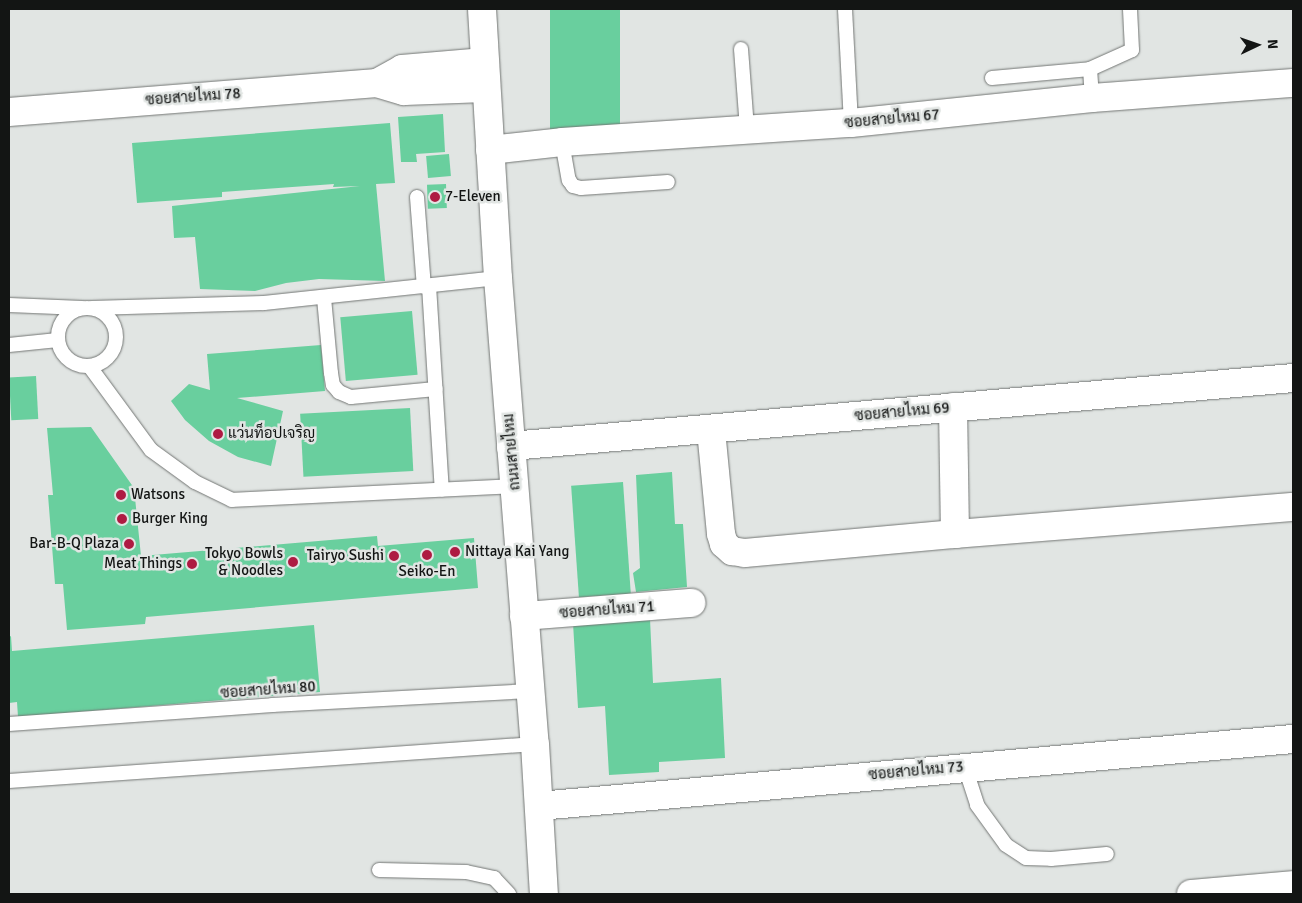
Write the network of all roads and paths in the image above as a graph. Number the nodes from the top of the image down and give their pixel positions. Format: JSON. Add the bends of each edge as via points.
{"nodes":[{"id":1,"x":482,"y":9,"type":"edge"},
{"id":2,"x":845,"y":9,"type":"edge"},
{"id":3,"x":1130,"y":9,"type":"edge"},
{"id":4,"x":741,"y":50,"type":"dead end"},
{"id":5,"x":1090,"y":69,"type":"junction"},
{"id":6,"x":485,"y":75,"type":"junction"},
{"id":7,"x":992,"y":78,"type":"dead end"},
{"id":8,"x":1293,"y":83,"type":"edge"},
{"id":9,"x":1092,"y":98,"type":"junction"},
{"id":10,"x":9,"y":112,"type":"edge"},
{"id":11,"x":851,"y":123,"type":"junction"},
{"id":12,"x":747,"y":129,"type":"junction"},
{"id":13,"x":562,"y":142,"type":"junction"},
{"id":14,"x":490,"y":150,"type":"junction"},
{"id":15,"x":668,"y":182,"type":"dead end"},
{"id":16,"x":417,"y":196,"type":"dead end"},
{"id":17,"x":498,"y":278,"type":"junction"},
{"id":18,"x":426,"y":286,"type":"junction"},
{"id":19,"x":324,"y":298,"type":"junction"},
{"id":20,"x":9,"y":305,"type":"edge"},
{"id":21,"x":87,"y":308,"type":"junction"},
{"id":22,"x":58,"y":340,"type":"junction"},
{"id":23,"x":9,"y":345,"type":"edge"},
{"id":24,"x":90,"y":367,"type":"junction"},
{"id":25,"x":1293,"y":378,"type":"edge"},
{"id":26,"x":436,"y":390,"type":"junction"},
{"id":27,"x":952,"y":407,"type":"junction"},
{"id":28,"x":712,"y":430,"type":"junction"},
{"id":29,"x":511,"y":446,"type":"junction"},
{"id":30,"x":515,"y":486,"type":"junction"},
{"id":31,"x":442,"y":490,"type":"junction"},
{"id":32,"x":1293,"y":507,"type":"edge"},
{"id":33,"x":955,"y":534,"type":"junction"},
{"id":34,"x":691,"y":604,"type":"dead end"},
{"id":35,"x":524,"y":616,"type":"junction"},
{"id":36,"x":529,"y":691,"type":"junction"},
{"id":37,"x":9,"y":724,"type":"edge"},
{"id":38,"x":1293,"y":739,"type":"edge"},
{"id":39,"x":534,"y":744,"type":"junction"},
{"id":40,"x":965,"y":767,"type":"junction"},
{"id":41,"x":9,"y":781,"type":"edge"},
{"id":42,"x":539,"y":806,"type":"junction"},
{"id":43,"x":1107,"y":854,"type":"dead end"},
{"id":44,"x":379,"y":870,"type":"dead end"},
{"id":45,"x":1293,"y":885,"type":"edge"},
{"id":46,"x":509,"y":894,"type":"edge"},
{"id":47,"x":544,"y":894,"type":"edge"},
{"id":48,"x":1191,"y":894,"type":"edge"}],
"edges":[{"from":1,"to":6,"type":"street","name":"ถนนสายไหม"},
{"from":2,"to":11,"type":"lane"},
{"from":3,"to":5,"type":"lane","via":[[1132,50]]},
{"from":4,"to":12,"type":"lane"},
{"from":5,"to":7,"type":"lane"},
{"from":5,"to":9,"type":"lane"},
{"from":6,"to":10,"type":"street","name":"ซอยสายไหม 78","via":[[402,69],[377,83]]},
{"from":6,"to":14,"type":"street","name":"ถนนสายไหม"},
{"from":8,"to":9,"type":"street","name":"ซอยสายไหม 67"},
{"from":9,"to":11,"type":"street","name":"ซอยสายไหม 67"},
{"from":11,"to":12,"type":"street","name":"ซอยสายไหม 67"},
{"from":12,"to":13,"type":"street","name":"ซอยสายไหม 67"},
{"from":13,"to":14,"type":"street","name":"ซอยสายไหม 67"},
{"from":13,"to":15,"type":"lane","via":[[573,186]]},
{"from":14,"to":17,"type":"street","name":"ถนนสายไหม"},
{"from":16,"to":18,"type":"lane"},
{"from":17,"to":18,"type":"lane"},
{"from":17,"to":29,"type":"street","name":"ถนนสายไหม"},
{"from":18,"to":19,"type":"lane"},
{"from":18,"to":26,"type":"lane"},
{"from":19,"to":21,"type":"lane"},
{"from":19,"to":26,"type":"lane","via":[[331,373],[333,385],[339,392],[350,397]]},
{"from":20,"to":21,"type":"lane"},
{"from":21,"to":22,"type":"lane","via":[[74,311],[61,323]]},
{"from":21,"to":24,"type":"lane","via":[[108,317],[116,334],[116,343],[107,359]]},
{"from":22,"to":23,"type":"lane"},
{"from":22,"to":24,"type":"lane","via":[[60,350],[72,363]]},
{"from":24,"to":31,"type":"lane","via":[[151,450],[195,482],[232,500]]},
{"from":25,"to":27,"type":"street","name":"ซอยสายไหม 69"},
{"from":26,"to":31,"type":"lane"},
{"from":27,"to":28,"type":"street","name":"ซอยสายไหม 69"},
{"from":27,"to":33,"type":"street"},
{"from":28,"to":29,"type":"street","name":"ซอยสายไหม 69"},
{"from":28,"to":33,"type":"street","via":[[721,534],[724,544],[732,551],[745,553]]},
{"from":29,"to":30,"type":"street","name":"ถนนสายไหม"},
{"from":30,"to":31,"type":"lane"},
{"from":30,"to":35,"type":"street","name":"ถนนสายไหม"},
{"from":32,"to":33,"type":"street"},
{"from":34,"to":35,"type":"street","name":"ซอยสายไหม 71"},
{"from":35,"to":36,"type":"street","name":"ถนนสายไหม"},
{"from":36,"to":37,"type":"lane","name":"ซอยสายไหม 80","via":[[282,704]]},
{"from":36,"to":39,"type":"street","name":"ถนนสายไหม"},
{"from":38,"to":40,"type":"street","name":"ซอยสายไหม 73"},
{"from":39,"to":41,"type":"lane"},
{"from":39,"to":42,"type":"street","name":"ถนนสายไหม"},
{"from":40,"to":42,"type":"street","name":"ซอยสายไหม 73"},
{"from":40,"to":43,"type":"lane","via":[[977,805],[1006,846],[1026,858]]},
{"from":42,"to":47,"type":"street","name":"ถนนสายไหม"},
{"from":44,"to":46,"type":"lane","via":[[466,872],[494,878]]},
{"from":45,"to":48,"type":"street"}]}
